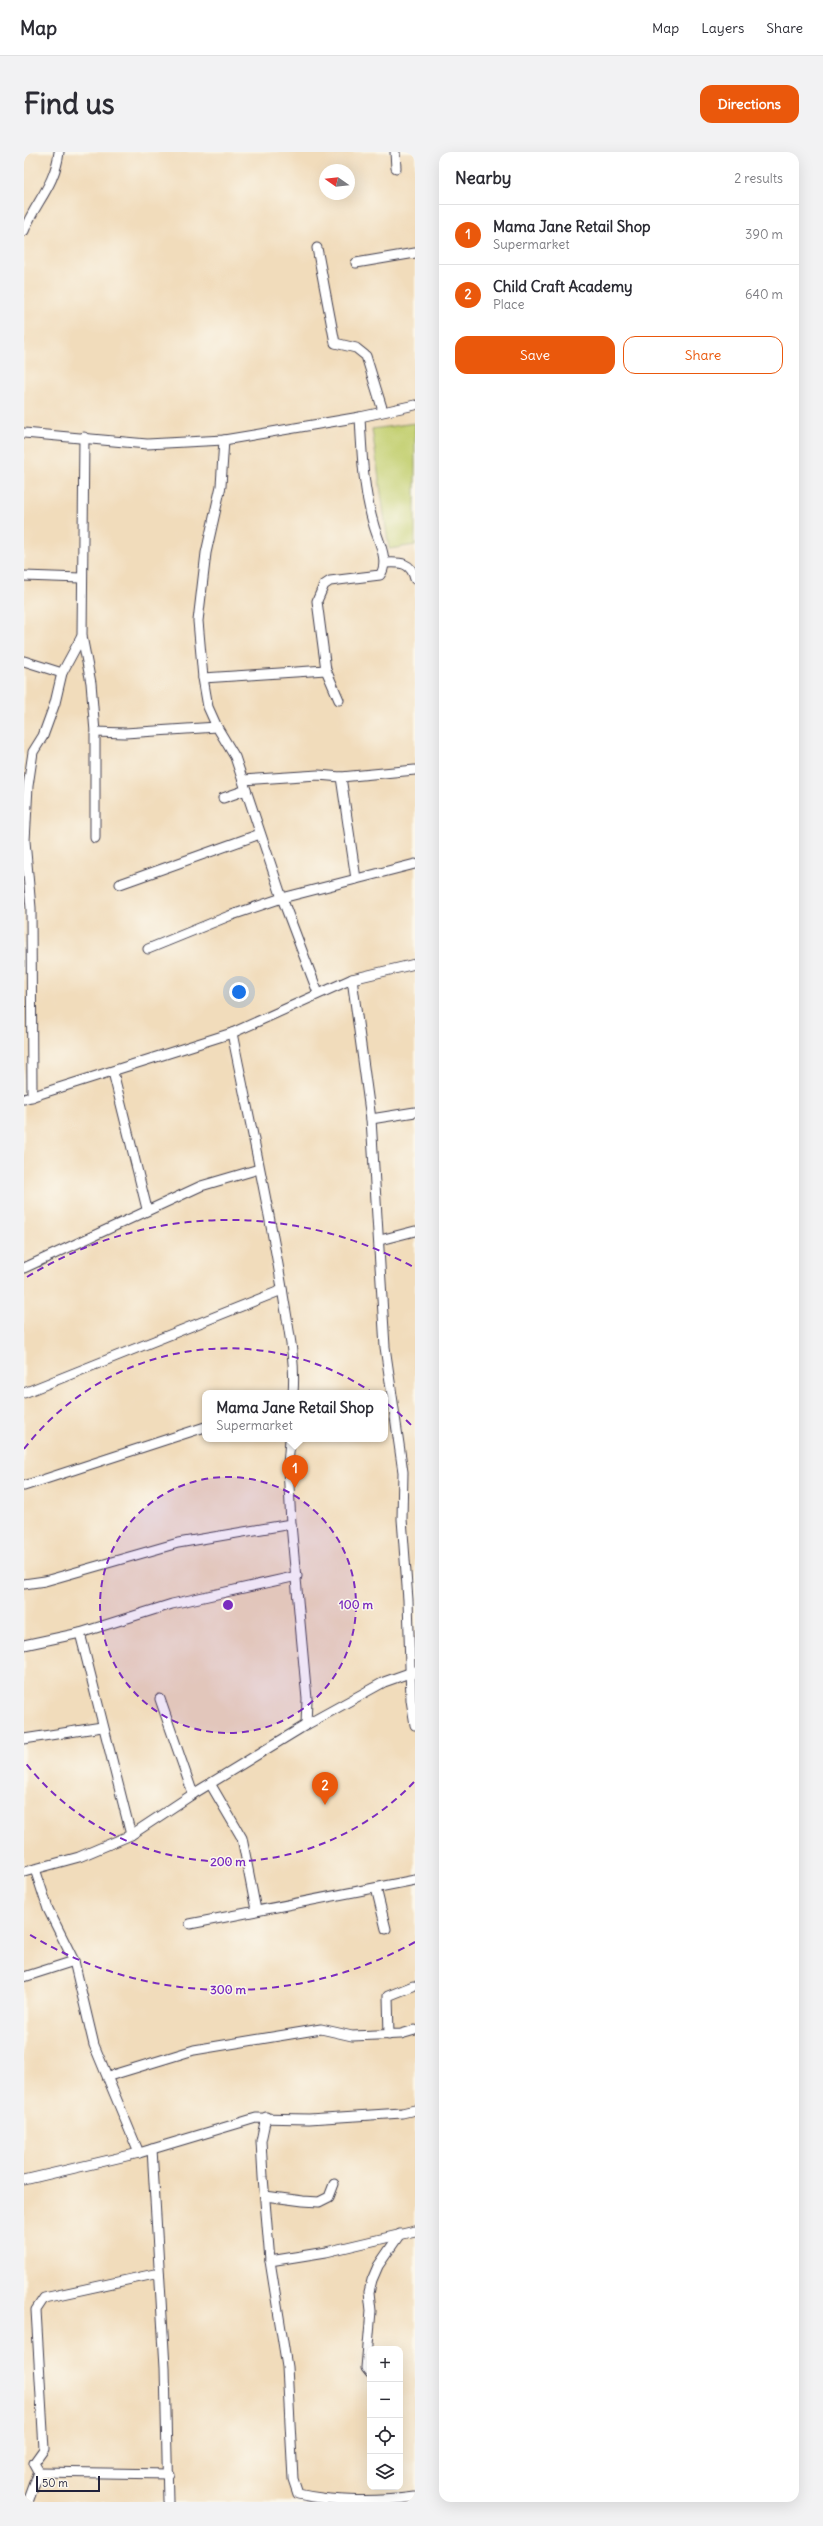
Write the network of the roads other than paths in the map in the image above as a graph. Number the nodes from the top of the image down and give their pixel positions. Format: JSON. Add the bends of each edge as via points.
{"nodes":[{"id":1,"x":59,"y":152,"type":"edge"},
{"id":2,"x":395,"y":152,"type":"edge"},
{"id":3,"x":396,"y":168,"type":"dead end"},
{"id":4,"x":25,"y":225,"type":"edge"},
{"id":5,"x":317,"y":248,"type":"dead end"},
{"id":6,"x":415,"y":253,"type":"edge"},
{"id":7,"x":356,"y":263,"type":"dead end"},
{"id":8,"x":415,"y":405,"type":"edge"},
{"id":9,"x":383,"y":411,"type":"junction"},
{"id":10,"x":360,"y":417,"type":"junction"},
{"id":11,"x":25,"y":436,"type":"edge"},
{"id":12,"x":84,"y":437,"type":"junction"},
{"id":13,"x":224,"y":440,"type":"junction"},
{"id":14,"x":384,"y":563,"type":"junction"},
{"id":15,"x":24,"y":576,"type":"edge"},
{"id":16,"x":81,"y":578,"type":"junction"},
{"id":17,"x":415,"y":579,"type":"edge"},
{"id":18,"x":82,"y":636,"type":"junction"},
{"id":19,"x":24,"y":661,"type":"edge"},
{"id":20,"x":326,"y":670,"type":"junction"},
{"id":21,"x":62,"y":673,"type":"junction"},
{"id":22,"x":203,"y":678,"type":"junction"},
{"id":23,"x":339,"y":700,"type":"dead end"},
{"id":24,"x":217,"y":728,"type":"junction"},
{"id":25,"x":95,"y":732,"type":"junction"},
{"id":26,"x":28,"y":751,"type":"edge"},
{"id":27,"x":415,"y":770,"type":"edge"},
{"id":28,"x":341,"y":777,"type":"junction"},
{"id":29,"x":243,"y":780,"type":"junction"},
{"id":30,"x":246,"y":790,"type":"junction"},
{"id":31,"x":223,"y":798,"type":"dead end"},
{"id":32,"x":260,"y":834,"type":"junction"},
{"id":33,"x":95,"y":838,"type":"dead end"},
{"id":34,"x":415,"y":864,"type":"edge"},
{"id":35,"x":356,"y":879,"type":"junction"},
{"id":36,"x":120,"y":884,"type":"dead end"},
{"id":37,"x":282,"y":898,"type":"junction"},
{"id":38,"x":148,"y":950,"type":"dead end"},
{"id":39,"x":415,"y":964,"type":"edge"},
{"id":40,"x":352,"y":979,"type":"junction"},
{"id":41,"x":318,"y":993,"type":"junction"},
{"id":42,"x":232,"y":1033,"type":"junction"},
{"id":43,"x":113,"y":1072,"type":"junction"},
{"id":44,"x":28,"y":1098,"type":"edge"},
{"id":45,"x":415,"y":1112,"type":"edge"},
{"id":46,"x":371,"y":1119,"type":"junction"},
{"id":47,"x":259,"y":1169,"type":"junction"},
{"id":48,"x":148,"y":1209,"type":"junction"},
{"id":49,"x":415,"y":1231,"type":"edge"},
{"id":50,"x":380,"y":1240,"type":"junction"},
{"id":51,"x":24,"y":1268,"type":"edge"},
{"id":52,"x":282,"y":1290,"type":"junction"},
{"id":53,"x":293,"y":1390,"type":"edge"},
{"id":54,"x":24,"y":1393,"type":"edge"},
{"id":55,"x":202,"y":1429,"type":"edge"},
{"id":56,"x":290,"y":1442,"type":"edge"},
{"id":57,"x":24,"y":1486,"type":"edge"},
{"id":58,"x":291,"y":1524,"type":"junction"},
{"id":59,"x":297,"y":1576,"type":"junction"},
{"id":60,"x":24,"y":1584,"type":"edge"},
{"id":61,"x":80,"y":1633,"type":"junction"},
{"id":62,"x":24,"y":1645,"type":"edge"},
{"id":63,"x":412,"y":1672,"type":"edge"},
{"id":64,"x":160,"y":1699,"type":"dead end"},
{"id":65,"x":306,"y":1725,"type":"junction"},
{"id":66,"x":415,"y":1725,"type":"edge"},
{"id":67,"x":102,"y":1727,"type":"junction"},
{"id":68,"x":24,"y":1739,"type":"edge"},
{"id":69,"x":212,"y":1784,"type":"junction"},
{"id":70,"x":193,"y":1794,"type":"junction"},
{"id":71,"x":131,"y":1835,"type":"junction"},
{"id":72,"x":35,"y":1869,"type":"junction"},
{"id":73,"x":24,"y":1872,"type":"edge"},
{"id":74,"x":415,"y":1880,"type":"edge"},
{"id":75,"x":376,"y":1888,"type":"junction"},
{"id":76,"x":256,"y":1910,"type":"junction"},
{"id":77,"x":190,"y":1924,"type":"dead end"},
{"id":78,"x":386,"y":1929,"type":"dead end"},
{"id":79,"x":74,"y":1961,"type":"junction"},
{"id":80,"x":24,"y":1976,"type":"edge"},
{"id":81,"x":413,"y":1986,"type":"dead end"},
{"id":82,"x":415,"y":2030,"type":"edge"},
{"id":83,"x":389,"y":2035,"type":"junction"},
{"id":84,"x":109,"y":2076,"type":"junction"},
{"id":85,"x":415,"y":2110,"type":"edge"},
{"id":86,"x":266,"y":2117,"type":"junction"},
{"id":87,"x":152,"y":2149,"type":"junction"},
{"id":88,"x":139,"y":2153,"type":"junction"},
{"id":89,"x":24,"y":2180,"type":"edge"},
{"id":90,"x":334,"y":2184,"type":"dead end"},
{"id":91,"x":265,"y":2196,"type":"junction"},
{"id":92,"x":415,"y":2231,"type":"edge"},
{"id":93,"x":400,"y":2234,"type":"junction"},
{"id":94,"x":270,"y":2261,"type":"junction"},
{"id":95,"x":159,"y":2273,"type":"junction"},
{"id":96,"x":368,"y":2346,"type":"edge"},
{"id":97,"x":367,"y":2357,"type":"edge"},
{"id":98,"x":367,"y":2369,"type":"edge"},
{"id":99,"x":24,"y":2460,"type":"edge"},
{"id":100,"x":34,"y":2462,"type":"junction"},
{"id":101,"x":38,"y":2472,"type":"junction"},
{"id":102,"x":169,"y":2474,"type":"junction"},
{"id":103,"x":415,"y":2497,"type":"edge"},
{"id":104,"x":28,"y":2502,"type":"edge"},
{"id":105,"x":168,"y":2502,"type":"edge"}],
"edges":[{"from":1,"to":4,"type":"street","via":[[58,164],[45,195]]},
{"from":2,"to":3,"type":"street"},
{"from":5,"to":9,"type":"street","via":[[335,343],[356,348],[366,356]]},
{"from":6,"to":7,"type":"street"},
{"from":8,"to":9,"type":"street"},
{"from":9,"to":10,"type":"street"},
{"from":10,"to":13,"type":"street"},
{"from":10,"to":14,"type":"street","via":[[362,473],[366,498]]},
{"from":11,"to":12,"type":"street"},
{"from":12,"to":13,"type":"street","via":[[147,444]]},
{"from":12,"to":16,"type":"street"},
{"from":13,"to":22,"type":"street","via":[[221,486],[206,553],[198,621]]},
{"from":14,"to":17,"type":"street","via":[[406,564],[413,571]]},
{"from":14,"to":20,"type":"street","via":[[380,575],[330,581],[324,585],[318,601]]},
{"from":15,"to":16,"type":"street"},
{"from":16,"to":18,"type":"street"},
{"from":18,"to":21,"type":"street"},
{"from":18,"to":25,"type":"street","via":[[91,684]]},
{"from":19,"to":21,"type":"street"},
{"from":20,"to":22,"type":"street"},
{"from":20,"to":23,"type":"street"},
{"from":21,"to":26,"type":"street","via":[[43,736]]},
{"from":22,"to":24,"type":"street","via":[[208,707]]},
{"from":24,"to":25,"type":"street"},
{"from":24,"to":29,"type":"street","via":[[235,757]]},
{"from":25,"to":33,"type":"street"},
{"from":26,"to":44,"type":"street","via":[[26,841],[31,908]]},
{"from":27,"to":28,"type":"street"},
{"from":28,"to":29,"type":"street","via":[[318,775]]},
{"from":28,"to":35,"type":"street"},
{"from":29,"to":30,"type":"street"},
{"from":30,"to":31,"type":"street"},
{"from":30,"to":32,"type":"street"},
{"from":32,"to":36,"type":"street"},
{"from":32,"to":37,"type":"street"},
{"from":34,"to":35,"type":"street"},
{"from":35,"to":37,"type":"street"},
{"from":37,"to":38,"type":"street","via":[[229,916]]},
{"from":37,"to":41,"type":"street"},
{"from":39,"to":40,"type":"street"},
{"from":40,"to":41,"type":"street"},
{"from":40,"to":46,"type":"street"},
{"from":41,"to":42,"type":"street"},
{"from":42,"to":43,"type":"street"},
{"from":42,"to":47,"type":"street"},
{"from":43,"to":44,"type":"street"},
{"from":43,"to":48,"type":"street"},
{"from":45,"to":46,"type":"street"},
{"from":46,"to":50,"type":"street"},
{"from":47,"to":48,"type":"street","via":[[201,1186]]},
{"from":47,"to":52,"type":"street","via":[[273,1229]]},
{"from":48,"to":51,"type":"street"},
{"from":49,"to":50,"type":"street"},
{"from":50,"to":63,"type":"street","via":[[385,1347],[403,1472],[402,1519]]},
{"from":52,"to":53,"type":"street","via":[[288,1323]]},
{"from":52,"to":54,"type":"street"},
{"from":55,"to":57,"type":"street"},
{"from":56,"to":58,"type":"street","via":[[288,1466]]},
{"from":58,"to":59,"type":"street"},
{"from":58,"to":60,"type":"street","via":[[178,1543],[45,1581]]},
{"from":59,"to":61,"type":"street","via":[[172,1604]]},
{"from":59,"to":65,"type":"street","via":[[307,1699]]},
{"from":61,"to":62,"type":"street"},
{"from":61,"to":67,"type":"street"},
{"from":63,"to":65,"type":"street","via":[[384,1682]]},
{"from":63,"to":66,"type":"street"},
{"from":64,"to":70,"type":"street"},
{"from":65,"to":69,"type":"street"},
{"from":67,"to":68,"type":"street"},
{"from":67,"to":71,"type":"street"},
{"from":69,"to":70,"type":"street"},
{"from":69,"to":76,"type":"street","via":[[242,1838]]},
{"from":70,"to":71,"type":"street"},
{"from":71,"to":72,"type":"street","via":[[79,1857]]},
{"from":72,"to":73,"type":"street"},
{"from":72,"to":79,"type":"street","via":[[48,1909]]},
{"from":74,"to":75,"type":"street"},
{"from":75,"to":76,"type":"street"},
{"from":75,"to":78,"type":"street"},
{"from":76,"to":77,"type":"street"},
{"from":79,"to":80,"type":"street"},
{"from":79,"to":84,"type":"street","via":[[94,2045]]},
{"from":81,"to":83,"type":"street","via":[[388,1996]]},
{"from":82,"to":83,"type":"street"},
{"from":83,"to":84,"type":"street","via":[[352,2036],[321,2029],[194,2050]]},
{"from":84,"to":88,"type":"street"},
{"from":85,"to":86,"type":"street","via":[[309,2119]]},
{"from":86,"to":87,"type":"street","via":[[242,2121]]},
{"from":86,"to":91,"type":"street","via":[[261,2141]]},
{"from":87,"to":88,"type":"street"},
{"from":87,"to":95,"type":"street"},
{"from":88,"to":89,"type":"street"},
{"from":90,"to":91,"type":"street","via":[[329,2197],[319,2202]]},
{"from":91,"to":94,"type":"street"},
{"from":92,"to":93,"type":"street"},
{"from":93,"to":94,"type":"street","via":[[363,2244]]},
{"from":93,"to":96,"type":"street","via":[[378,2266],[369,2292],[371,2311]]},
{"from":94,"to":103,"type":"street","via":[[287,2367],[293,2479],[298,2494],[311,2498],[387,2501]]},
{"from":95,"to":100,"type":"street","via":[[44,2298],[39,2303],[36,2310],[44,2449]]},
{"from":95,"to":102,"type":"street"},
{"from":97,"to":98,"type":"street"},
{"from":99,"to":100,"type":"street"},
{"from":100,"to":101,"type":"street"},
{"from":101,"to":102,"type":"street"},
{"from":101,"to":104,"type":"street"},
{"from":102,"to":105,"type":"street"}]}
